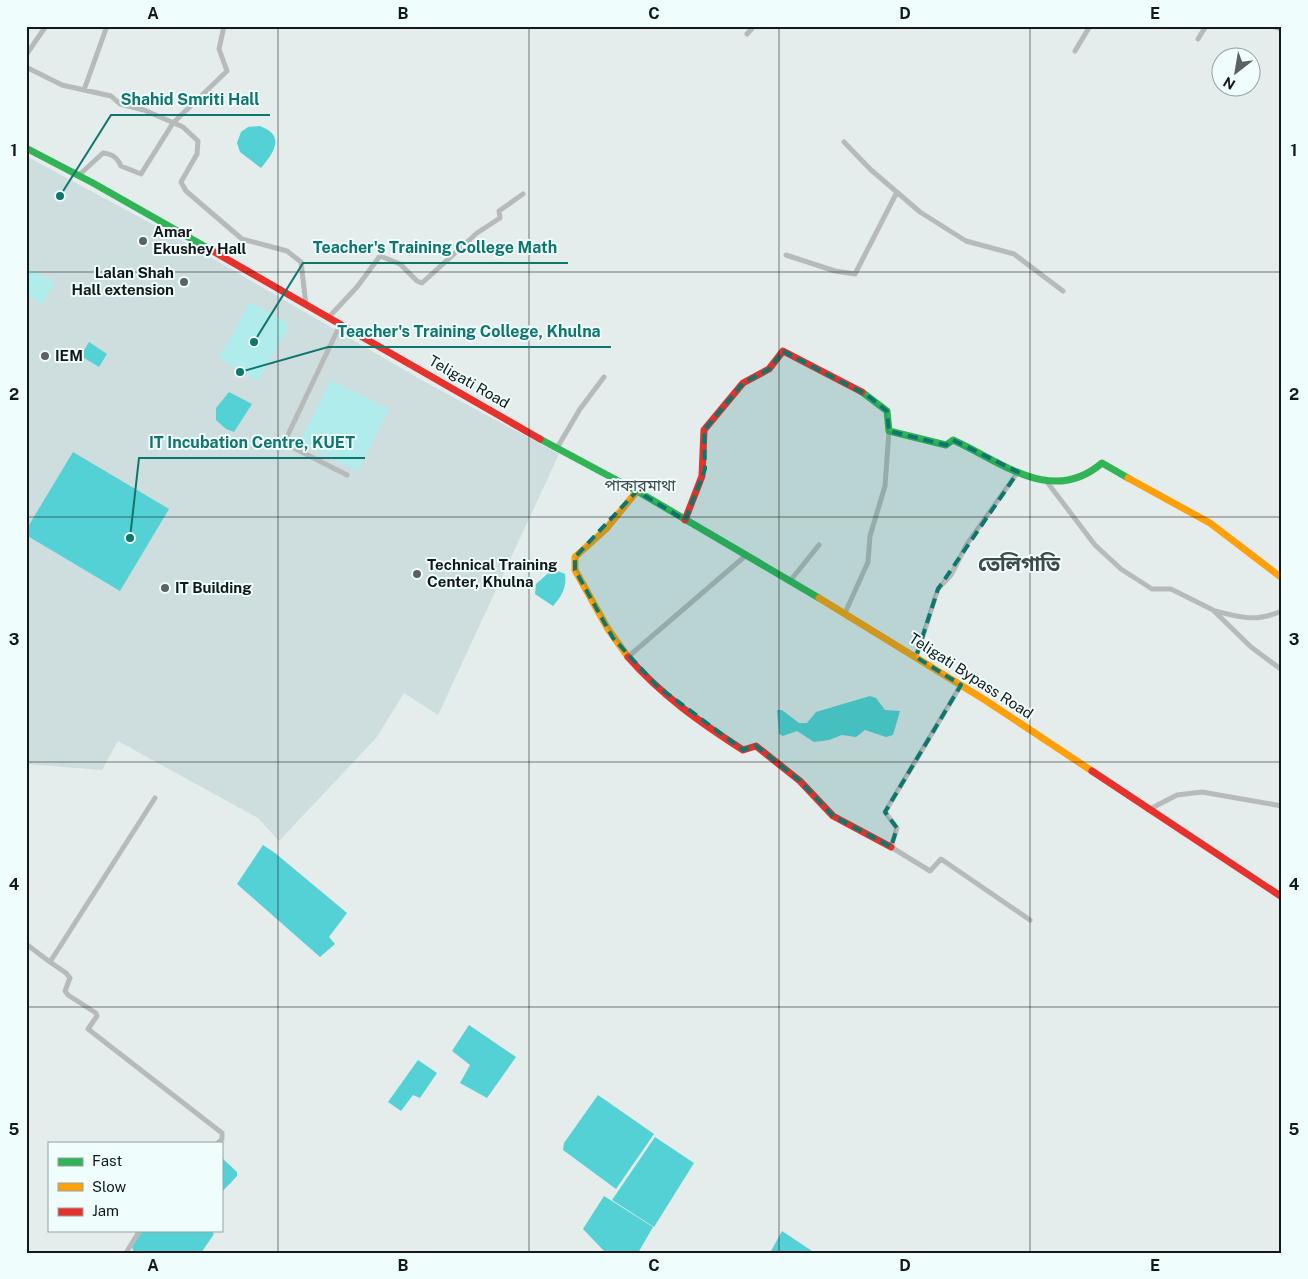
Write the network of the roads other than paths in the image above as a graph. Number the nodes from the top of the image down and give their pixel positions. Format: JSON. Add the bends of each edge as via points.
{"nodes":[{"id":1,"x":46,"y":26,"type":"edge"},
{"id":2,"x":107,"y":26,"type":"edge"},
{"id":3,"x":224,"y":26,"type":"edge"},
{"id":4,"x":754,"y":26,"type":"edge"},
{"id":5,"x":1090,"y":26,"type":"edge"},
{"id":6,"x":1206,"y":26,"type":"edge"},
{"id":7,"x":1271,"y":26,"type":"edge"},
{"id":8,"x":1282,"y":29,"type":"edge"},
{"id":9,"x":747,"y":34,"type":"dead end"},
{"id":10,"x":1198,"y":39,"type":"dead end"},
{"id":11,"x":1075,"y":51,"type":"dead end"},
{"id":12,"x":26,"y":55,"type":"edge"},
{"id":13,"x":26,"y":67,"type":"edge"},
{"id":14,"x":84,"y":90,"type":"junction"},
{"id":15,"x":173,"y":123,"type":"junction"},
{"id":16,"x":844,"y":142,"type":"dead end"},
{"id":17,"x":26,"y":148,"type":"edge"},
{"id":18,"x":78,"y":176,"type":"junction"},
{"id":19,"x":896,"y":192,"type":"junction"},
{"id":20,"x":523,"y":194,"type":"dead end"},
{"id":21,"x":786,"y":255,"type":"dead end"},
{"id":22,"x":1063,"y":291,"type":"dead end"},
{"id":23,"x":306,"y":305,"type":"junction"},
{"id":24,"x":328,"y":318,"type":"junction"},
{"id":25,"x":340,"y":325,"type":"junction"},
{"id":26,"x":604,"y":377,"type":"dead end"},
{"id":27,"x":888,"y":431,"type":"junction"},
{"id":28,"x":557,"y":448,"type":"junction"},
{"id":29,"x":1018,"y":472,"type":"junction"},
{"id":30,"x":346,"y":475,"type":"dead end"},
{"id":31,"x":1047,"y":482,"type":"junction"},
{"id":32,"x":637,"y":491,"type":"junction"},
{"id":33,"x":685,"y":520,"type":"junction"},
{"id":34,"x":819,"y":545,"type":"dead end"},
{"id":35,"x":744,"y":557,"type":"dead end"},
{"id":36,"x":1282,"y":578,"type":"edge"},
{"id":37,"x":790,"y":581,"type":"junction"},
{"id":38,"x":1213,"y":610,"type":"junction"},
{"id":39,"x":1282,"y":611,"type":"edge"},
{"id":40,"x":845,"y":613,"type":"junction"},
{"id":41,"x":629,"y":656,"type":"junction"},
{"id":42,"x":916,"y":657,"type":"junction"},
{"id":43,"x":1282,"y":670,"type":"edge"},
{"id":44,"x":961,"y":685,"type":"junction"},
{"id":45,"x":155,"y":798,"type":"dead end"},
{"id":46,"x":1282,"y":806,"type":"edge"},
{"id":47,"x":1148,"y":810,"type":"junction"},
{"id":48,"x":891,"y":847,"type":"junction"},
{"id":49,"x":1282,"y":897,"type":"edge"},
{"id":50,"x":1030,"y":920,"type":"dead end"},
{"id":51,"x":26,"y":944,"type":"edge"},
{"id":52,"x":50,"y":962,"type":"junction"},
{"id":53,"x":219,"y":1142,"type":"edge"},
{"id":54,"x":139,"y":1232,"type":"edge"},
{"id":55,"x":126,"y":1253,"type":"edge"}],
"edges":[{"from":1,"to":12,"type":"street"},
{"from":2,"to":14,"type":"street"},
{"from":3,"to":15,"type":"street","via":[[219,49],[227,71]]},
{"from":4,"to":9,"type":"street"},
{"from":5,"to":11,"type":"street"},
{"from":6,"to":10,"type":"street"},
{"from":7,"to":8,"type":"street"},
{"from":13,"to":14,"type":"street","via":[[62,85]]},
{"from":14,"to":15,"type":"street","via":[[111,96],[120,104]]},
{"from":15,"to":18,"type":"street","via":[[141,174],[120,166],[118,159],[103,153]]},
{"from":15,"to":23,"type":"street","via":[[183,127],[198,141],[197,154],[181,182],[186,191],[242,239],[286,251],[301,262]]},
{"from":16,"to":19,"type":"street"},
{"from":17,"to":18,"type":"main road","name":"Teligati Road"},
{"from":18,"to":23,"type":"main road","name":"Teligati Road"},
{"from":19,"to":21,"type":"street","via":[[855,274]]},
{"from":19,"to":22,"type":"street","via":[[920,212],[966,241],[1014,254]]},
{"from":20,"to":24,"type":"street","via":[[498,211],[500,218],[477,233],[422,282],[417,282],[400,264],[380,256]]},
{"from":23,"to":24,"type":"main road","name":"Teligati Road"},
{"from":24,"to":25,"type":"main road","name":"Teligati Road"},
{"from":25,"to":28,"type":"main road","name":"Teligati Road"},
{"from":25,"to":30,"type":"street","via":[[284,443]]},
{"from":26,"to":28,"type":"street"},
{"from":27,"to":29,"type":"main road","via":[[946,445],[953,440]]},
{"from":27,"to":33,"type":"main road","via":[[887,411],[868,395],[783,351],[769,369],[743,384],[704,430],[705,470]]},
{"from":27,"to":40,"type":"street","via":[[885,486],[870,536],[868,562]]},
{"from":28,"to":32,"type":"main road","name":"Teligati Road"},
{"from":29,"to":31,"type":"main road"},
{"from":29,"to":42,"type":"street","via":[[967,544],[952,575],[938,589]]},
{"from":31,"to":36,"type":"main road","via":[[1066,482],[1084,477],[1102,463],[1210,523]]},
{"from":31,"to":38,"type":"street","via":[[1095,545],[1121,569],[1152,588],[1171,590]]},
{"from":32,"to":33,"type":"main road","name":"Teligati Bypass Road"},
{"from":32,"to":41,"type":"main road","via":[[606,529],[575,557],[574,570],[613,638]]},
{"from":33,"to":37,"type":"main road","name":"Teligati Bypass Road"},
{"from":34,"to":37,"type":"street"},
{"from":35,"to":41,"type":"street"},
{"from":37,"to":40,"type":"main road","name":"Teligati Bypass Road"},
{"from":38,"to":39,"type":"street","via":[[1242,619],[1265,618]]},
{"from":38,"to":43,"type":"street","via":[[1251,647]]},
{"from":40,"to":42,"type":"main road","name":"Teligati Bypass Road"},
{"from":41,"to":48,"type":"main road","via":[[657,686],[720,736],[743,750],[756,746],[800,781],[833,816]]},
{"from":42,"to":44,"type":"main road","name":"Teligati Bypass Road"},
{"from":44,"to":47,"type":"main road","name":"Teligati Bypass Road"},
{"from":44,"to":48,"type":"street","via":[[885,812],[897,828]]},
{"from":45,"to":52,"type":"street"},
{"from":46,"to":47,"type":"street","via":[[1202,792],[1177,795]]},
{"from":47,"to":49,"type":"main road","name":"Teligati Bypass Road"},
{"from":48,"to":50,"type":"street","via":[[930,871],[942,859]]},
{"from":51,"to":52,"type":"street"},
{"from":52,"to":53,"type":"street","via":[[70,978],[65,991],[96,1013],[88,1029],[222,1133]]},
{"from":54,"to":55,"type":"street"}]}
